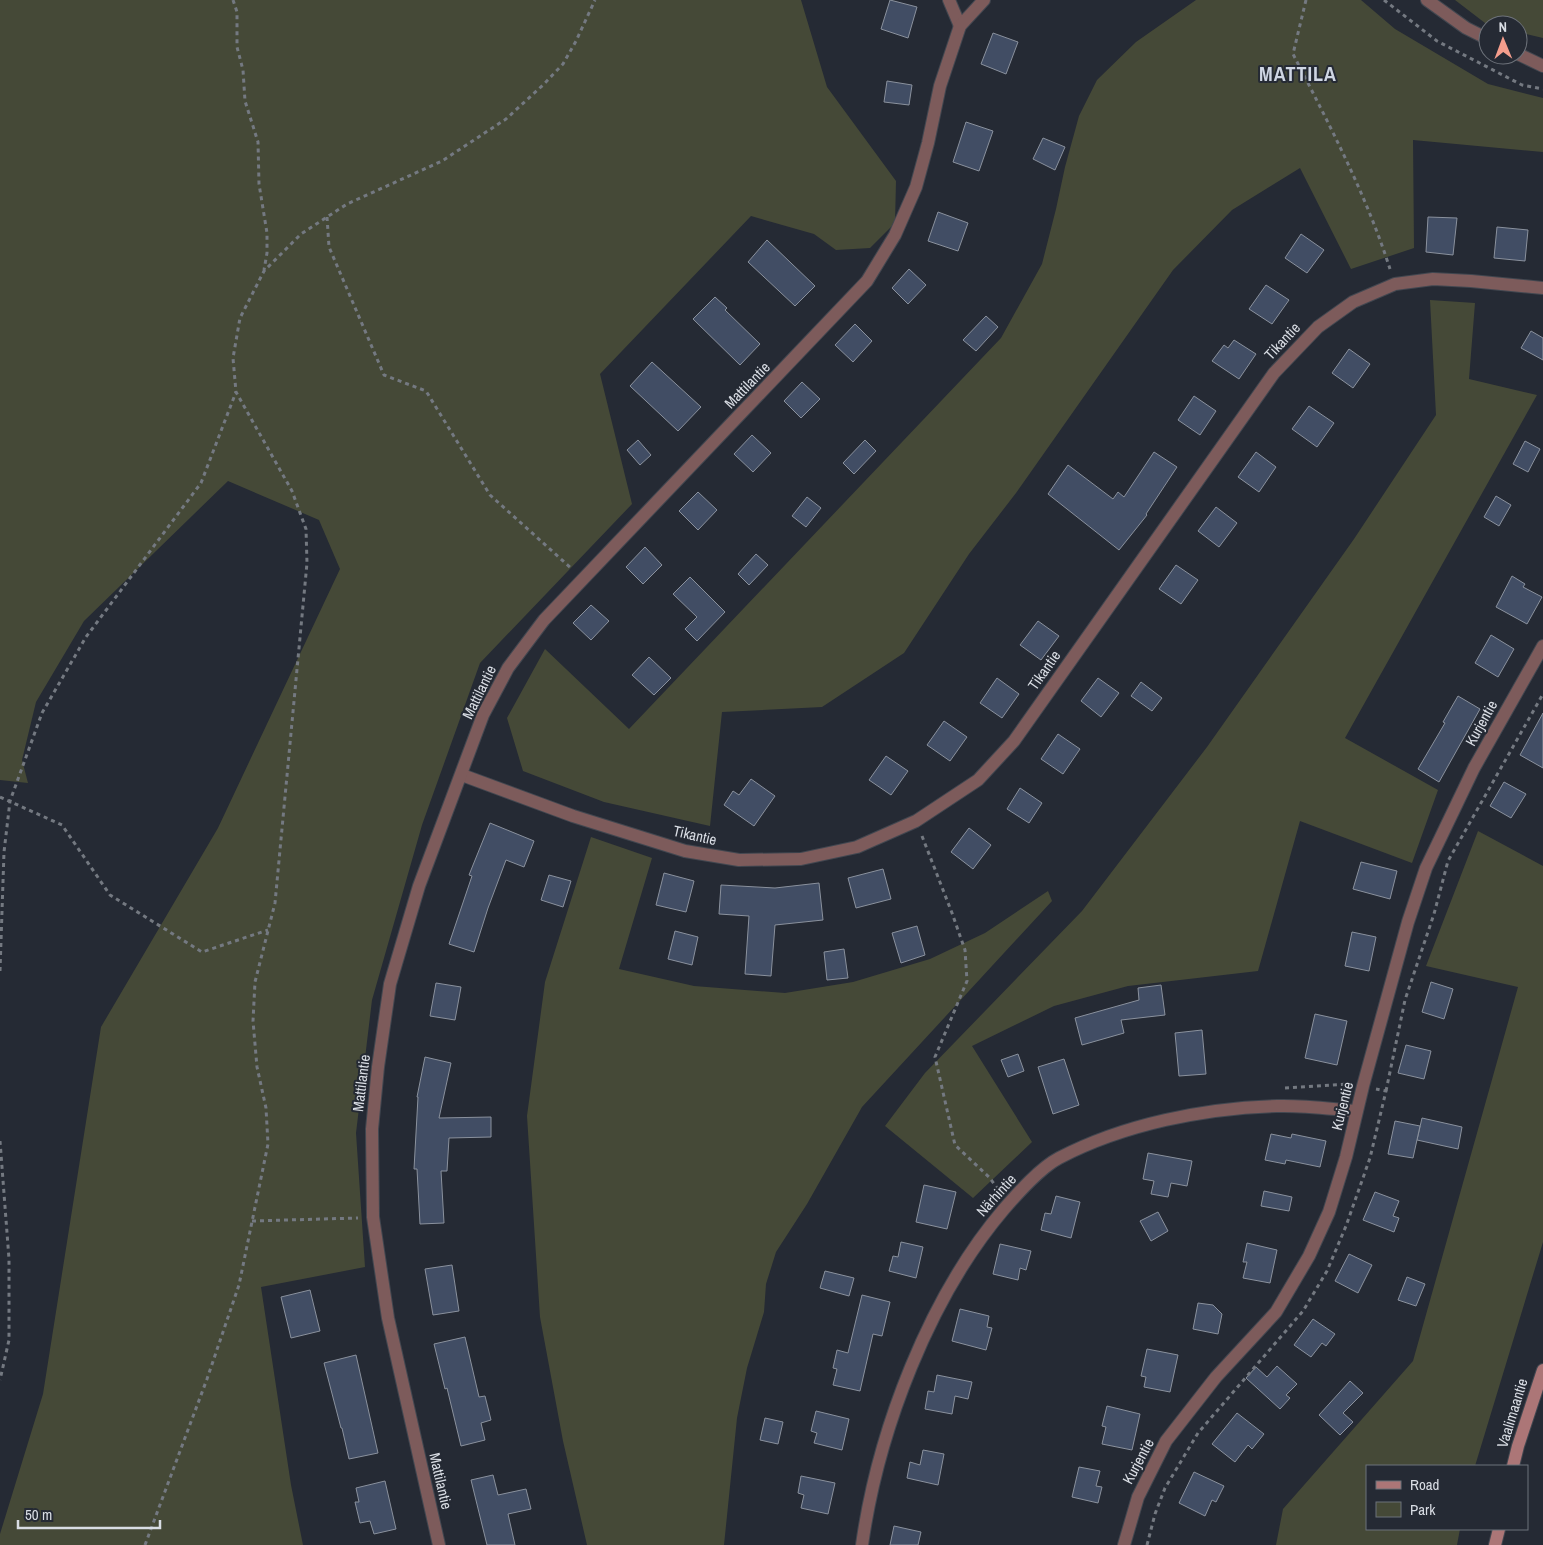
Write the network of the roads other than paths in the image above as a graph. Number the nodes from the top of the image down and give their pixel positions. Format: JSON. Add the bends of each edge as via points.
{"nodes":[{"id":1,"x":949,"y":0,"type":"edge"},
{"id":2,"x":984,"y":0,"type":"edge"},
{"id":3,"x":1427,"y":0,"type":"edge"},
{"id":4,"x":960,"y":26,"type":"junction"},
{"id":5,"x":1478,"y":34,"type":"edge"},
{"id":6,"x":1528,"y":59,"type":"edge"},
{"id":7,"x":1543,"y":66,"type":"edge"},
{"id":8,"x":1543,"y":288,"type":"edge"},
{"id":9,"x":1543,"y":646,"type":"edge"},
{"id":10,"x":462,"y":775,"type":"junction"},
{"id":11,"x":1356,"y":1111,"type":"junction"},
{"id":12,"x":1543,"y":1370,"type":"edge"},
{"id":13,"x":1513,"y":1465,"type":"edge"},
{"id":14,"x":1498,"y":1530,"type":"edge"},
{"id":15,"x":440,"y":1545,"type":"edge"},
{"id":16,"x":862,"y":1545,"type":"edge"},
{"id":17,"x":1124,"y":1545,"type":"edge"},
{"id":18,"x":1495,"y":1545,"type":"edge"}],
"edges":[{"from":1,"to":4,"type":"street"},
{"from":2,"to":4,"type":"street","name":"Mattilantie"},
{"from":3,"to":5,"type":"street"},
{"from":4,"to":10,"type":"street","name":"Mattilantie","via":[[940,86],[916,187],[896,235],[867,281],[544,620],[508,668],[483,715]]},
{"from":6,"to":7,"type":"street"},
{"from":8,"to":10,"type":"street","name":"Tikantie","via":[[1433,279],[1395,284],[1353,302],[1318,327],[1274,373],[1014,741],[978,780],[916,821],[857,847],[801,859],[739,860],[685,851],[573,816]]},
{"from":9,"to":11,"type":"street","name":"Kurjentie","via":[[1474,768],[1426,868]]},
{"from":10,"to":15,"type":"street","name":"Mattilantie","via":[[419,886],[390,984],[372,1129],[373,1217],[388,1318]]},
{"from":11,"to":16,"type":"street","name":"Närhintie","via":[[1279,1106],[1217,1111],[1142,1126],[1057,1159],[1023,1188],[984,1232],[947,1292],[910,1370],[881,1450]]},
{"from":11,"to":17,"type":"street","name":"Kurjentie","via":[[1329,1212],[1309,1256],[1276,1312],[1216,1377],[1166,1442],[1138,1497]]},
{"from":12,"to":13,"type":"main road","name":"Vaalimaantie"},
{"from":14,"to":18,"type":"main road"}]}
